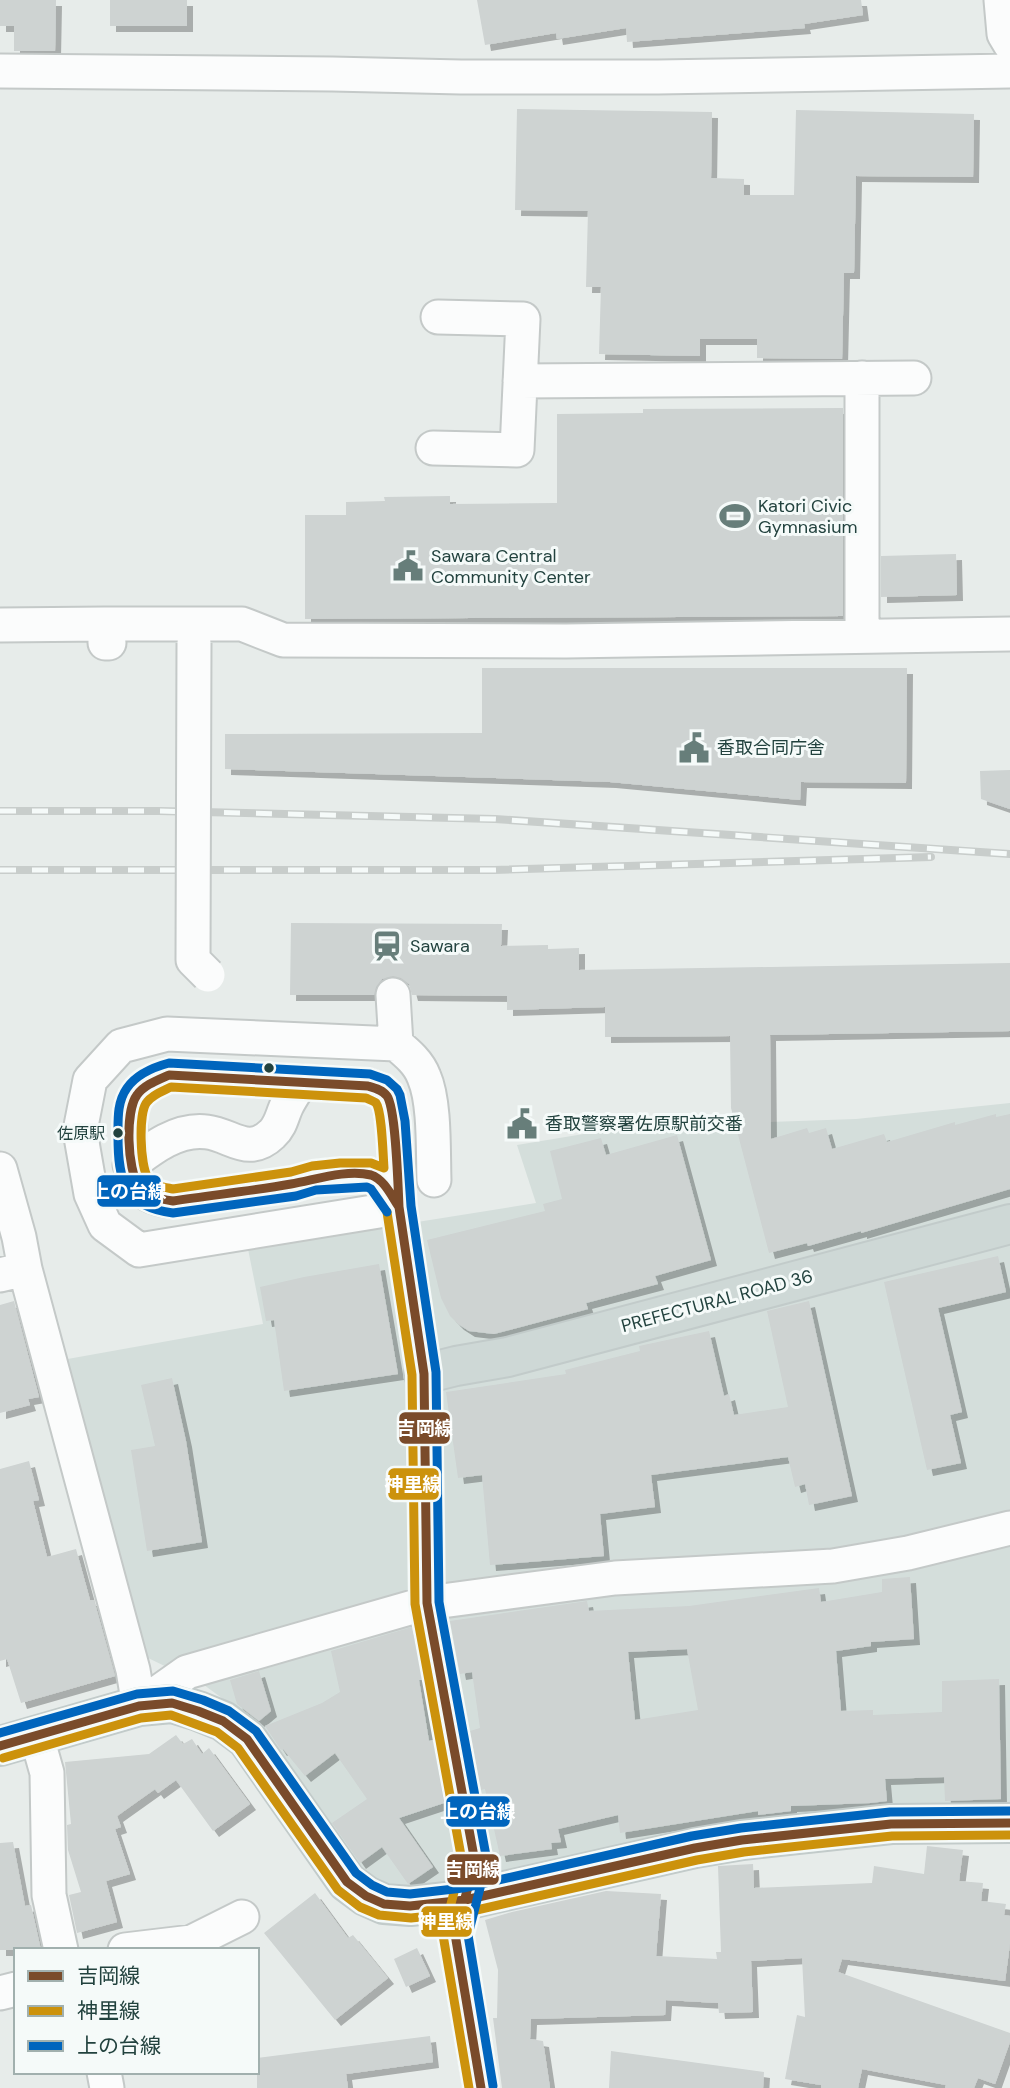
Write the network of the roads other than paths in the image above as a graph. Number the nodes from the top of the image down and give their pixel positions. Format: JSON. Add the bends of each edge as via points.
{"nodes":[{"id":1,"x":1001,"y":0,"type":"edge"},
{"id":2,"x":1010,"y":44,"type":"edge"},
{"id":3,"x":0,"y":71,"type":"edge"},
{"id":4,"x":1010,"y":71,"type":"edge"},
{"id":5,"x":438,"y":317,"type":"dead end"},
{"id":6,"x":862,"y":378,"type":"junction"},
{"id":7,"x":914,"y":378,"type":"dead end"},
{"id":8,"x":520,"y":381,"type":"junction"},
{"id":9,"x":433,"y":448,"type":"dead end"},
{"id":10,"x":0,"y":625,"type":"edge"},
{"id":11,"x":1010,"y":634,"type":"edge"},
{"id":12,"x":862,"y":636,"type":"junction"},
{"id":13,"x":194,"y":643,"type":"dead end"},
{"id":14,"x":208,"y":975,"type":"dead end"},
{"id":15,"x":393,"y":995,"type":"dead end"},
{"id":16,"x":396,"y":1044,"type":"junction"},
{"id":17,"x":300,"y":1082,"type":"junction"},
{"id":18,"x":393,"y":1132,"type":"junction"},
{"id":19,"x":130,"y":1165,"type":"junction"},
{"id":20,"x":0,"y":1169,"type":"edge"},
{"id":21,"x":341,"y":1175,"type":"junction"},
{"id":22,"x":434,"y":1180,"type":"dead end"},
{"id":23,"x":389,"y":1209,"type":"junction"},
{"id":24,"x":1010,"y":1224,"type":"edge"},
{"id":25,"x":12,"y":1272,"type":"edge"},
{"id":26,"x":424,"y":1374,"type":"junction"},
{"id":27,"x":1010,"y":1528,"type":"edge"},
{"id":28,"x":427,"y":1603,"type":"junction"},
{"id":29,"x":139,"y":1706,"type":"junction"},
{"id":30,"x":36,"y":1734,"type":"junction"},
{"id":31,"x":0,"y":1746,"type":"edge"},
{"id":32,"x":1010,"y":1823,"type":"edge"},
{"id":33,"x":465,"y":1900,"type":"junction"},
{"id":34,"x":243,"y":1917,"type":"dead end"},
{"id":35,"x":61,"y":1948,"type":"edge"},
{"id":36,"x":142,"y":1948,"type":"edge"},
{"id":37,"x":481,"y":2088,"type":"edge"}],
"edges":[{"from":1,"to":2,"type":"street","via":[[1004,34]]},
{"from":3,"to":4,"type":"street","via":[[658,77]]},
{"from":5,"to":8,"type":"street","via":[[523,318]]},
{"from":6,"to":7,"type":"street"},
{"from":6,"to":8,"type":"street"},
{"from":6,"to":12,"type":"street"},
{"from":8,"to":9,"type":"street","via":[[517,450]]},
{"from":10,"to":12,"type":"street","via":[[110,633],[242,624],[283,640]]},
{"from":11,"to":12,"type":"street"},
{"from":13,"to":14,"type":"street","bridge":true,"via":[[193,960]]},
{"from":15,"to":16,"type":"street"},
{"from":16,"to":22,"type":"street","via":[[424,1076]]},
{"from":16,"to":23,"type":"street","via":[[260,1032],[167,1034],[121,1046],[90,1080],[80,1131],[91,1194],[106,1225],[139,1250]]},
{"from":17,"to":18,"type":"street","via":[[380,1090],[388,1097]]},
{"from":17,"to":19,"type":"street","via":[[281,1122],[261,1142],[245,1145],[207,1132],[183,1134],[159,1143]]},
{"from":17,"to":19,"type":"street","via":[[169,1075],[150,1083],[136,1096],[130,1115]]},
{"from":18,"to":21,"type":"street","via":[[375,1161]]},
{"from":18,"to":23,"type":"street"},
{"from":19,"to":21,"type":"street","via":[[134,1179],[147,1194],[173,1201]]},
{"from":20,"to":25,"type":"street","via":[[19,1237]]},
{"from":21,"to":23,"type":"street","via":[[379,1179]]},
{"from":23,"to":26,"type":"street"},
{"from":24,"to":26,"type":"main road","name":"PREFECTURAL ROAD 36","via":[[509,1357]]},
{"from":25,"to":29,"type":"street","via":[[130,1658]]},
{"from":26,"to":28,"type":"street"},
{"from":27,"to":28,"type":"street","via":[[833,1566],[615,1578]]},
{"from":28,"to":29,"type":"street","via":[[187,1672]]},
{"from":28,"to":33,"type":"street","via":[[475,1862]]},
{"from":29,"to":30,"type":"main road"},
{"from":29,"to":33,"type":"main road","via":[[172,1703],[223,1721],[247,1739],[331,1862],[366,1896],[384,1904],[410,1906]]},
{"from":30,"to":31,"type":"main road"},
{"from":30,"to":35,"type":"street","via":[[47,1773],[49,1895]]},
{"from":32,"to":33,"type":"main road","via":[[891,1824],[742,1840]]},
{"from":33,"to":37,"type":"street","via":[[455,1934]]},
{"from":34,"to":36,"type":"street","via":[[192,1942]]}]}
